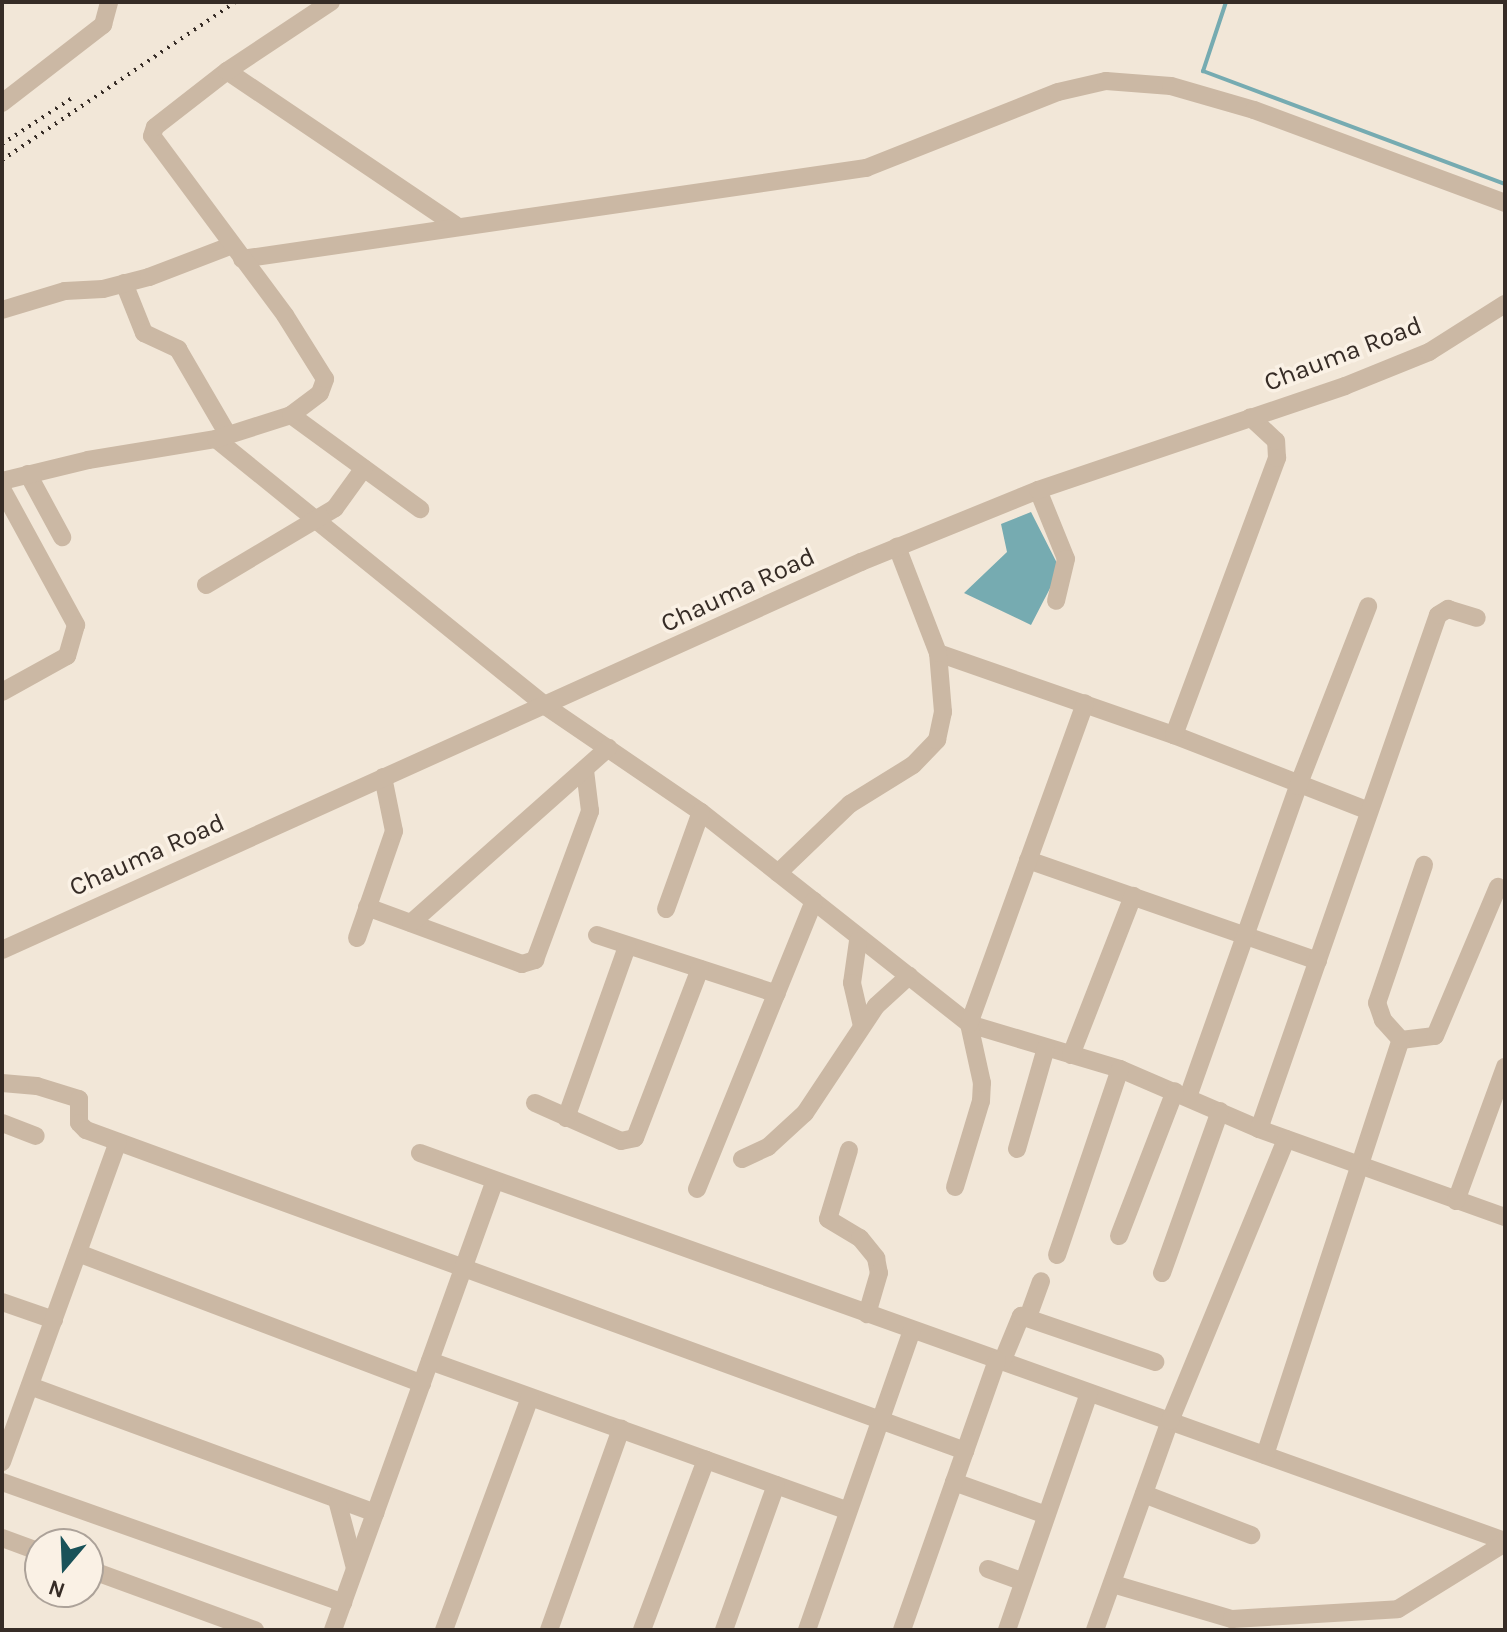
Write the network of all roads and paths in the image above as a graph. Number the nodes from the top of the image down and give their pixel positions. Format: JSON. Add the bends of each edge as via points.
{"nodes":[{"id":1,"x":109,"y":2,"type":"edge"},
{"id":2,"x":331,"y":2,"type":"edge"},
{"id":3,"x":227,"y":71,"type":"junction"},
{"id":4,"x":2,"y":103,"type":"edge"},
{"id":5,"x":1505,"y":203,"type":"edge"},
{"id":6,"x":455,"y":225,"type":"junction"},
{"id":7,"x":236,"y":253,"type":"junction"},
{"id":8,"x":124,"y":283,"type":"junction"},
{"id":9,"x":1505,"y":304,"type":"edge"},
{"id":10,"x":2,"y":310,"type":"edge"},
{"id":11,"x":291,"y":415,"type":"junction"},
{"id":12,"x":1250,"y":417,"type":"junction"},
{"id":13,"x":222,"y":437,"type":"junction"},
{"id":14,"x":364,"y":468,"type":"junction"},
{"id":15,"x":28,"y":474,"type":"junction"},
{"id":16,"x":2,"y":481,"type":"edge"},
{"id":17,"x":2,"y":489,"type":"edge"},
{"id":18,"x":1038,"y":490,"type":"junction"},
{"id":19,"x":420,"y":509,"type":"dead end"},
{"id":20,"x":315,"y":522,"type":"junction"},
{"id":21,"x":62,"y":537,"type":"dead end"},
{"id":22,"x":897,"y":547,"type":"junction"},
{"id":23,"x":206,"y":585,"type":"dead end"},
{"id":24,"x":1056,"y":601,"type":"dead end"},
{"id":25,"x":1368,"y":606,"type":"dead end"},
{"id":26,"x":1477,"y":618,"type":"dead end"},
{"id":27,"x":938,"y":653,"type":"junction"},
{"id":28,"x":2,"y":692,"type":"edge"},
{"id":29,"x":1085,"y":703,"type":"junction"},
{"id":30,"x":547,"y":707,"type":"junction"},
{"id":31,"x":1174,"y":735,"type":"junction"},
{"id":32,"x":608,"y":748,"type":"junction"},
{"id":33,"x":585,"y":772,"type":"junction"},
{"id":34,"x":383,"y":777,"type":"junction"},
{"id":35,"x":1298,"y":786,"type":"junction"},
{"id":36,"x":1369,"y":811,"type":"junction"},
{"id":37,"x":701,"y":812,"type":"junction"},
{"id":38,"x":1028,"y":860,"type":"junction"},
{"id":39,"x":1424,"y":865,"type":"dead end"},
{"id":40,"x":778,"y":873,"type":"junction"},
{"id":41,"x":1498,"y":887,"type":"dead end"},
{"id":42,"x":1133,"y":896,"type":"junction"},
{"id":43,"x":814,"y":901,"type":"junction"},
{"id":44,"x":367,"y":907,"type":"junction"},
{"id":45,"x":666,"y":909,"type":"dead end"},
{"id":46,"x":411,"y":923,"type":"junction"},
{"id":47,"x":597,"y":935,"type":"dead end"},
{"id":48,"x":1247,"y":936,"type":"junction"},
{"id":49,"x":357,"y":938,"type":"dead end"},
{"id":50,"x":858,"y":941,"type":"junction"},
{"id":51,"x":627,"y":947,"type":"junction"},
{"id":52,"x":2,"y":950,"type":"edge"},
{"id":53,"x":1318,"y":961,"type":"junction"},
{"id":54,"x":700,"y":969,"type":"junction"},
{"id":55,"x":909,"y":976,"type":"junction"},
{"id":56,"x":777,"y":994,"type":"junction"},
{"id":57,"x":969,"y":1024,"type":"junction"},
{"id":58,"x":862,"y":1026,"type":"junction"},
{"id":59,"x":1401,"y":1040,"type":"junction"},
{"id":60,"x":1046,"y":1048,"type":"junction"},
{"id":61,"x":1071,"y":1055,"type":"junction"},
{"id":62,"x":1505,"y":1067,"type":"edge"},
{"id":63,"x":1120,"y":1069,"type":"junction"},
{"id":64,"x":2,"y":1083,"type":"edge"},
{"id":65,"x":1182,"y":1094,"type":"junction"},
{"id":66,"x":535,"y":1103,"type":"dead end"},
{"id":67,"x":1220,"y":1111,"type":"junction"},
{"id":68,"x":566,"y":1118,"type":"junction"},
{"id":69,"x":2,"y":1123,"type":"edge"},
{"id":70,"x":1259,"y":1129,"type":"junction"},
{"id":71,"x":36,"y":1136,"type":"dead end"},
{"id":72,"x":1286,"y":1139,"type":"junction"},
{"id":73,"x":118,"y":1142,"type":"junction"},
{"id":74,"x":1017,"y":1149,"type":"dead end"},
{"id":75,"x":849,"y":1150,"type":"dead end"},
{"id":76,"x":420,"y":1153,"type":"dead end"},
{"id":77,"x":742,"y":1159,"type":"dead end"},
{"id":78,"x":1360,"y":1166,"type":"junction"},
{"id":79,"x":495,"y":1181,"type":"junction"},
{"id":80,"x":955,"y":1187,"type":"dead end"},
{"id":81,"x":697,"y":1189,"type":"dead end"},
{"id":82,"x":1456,"y":1201,"type":"junction"},
{"id":83,"x":1505,"y":1217,"type":"edge"},
{"id":84,"x":1119,"y":1236,"type":"dead end"},
{"id":85,"x":78,"y":1253,"type":"junction"},
{"id":86,"x":1057,"y":1255,"type":"dead end"},
{"id":87,"x":464,"y":1268,"type":"junction"},
{"id":88,"x":1162,"y":1273,"type":"dead end"},
{"id":89,"x":1041,"y":1281,"type":"dead end"},
{"id":90,"x":2,"y":1302,"type":"edge"},
{"id":91,"x":867,"y":1314,"type":"junction"},
{"id":92,"x":1028,"y":1317,"type":"junction"},
{"id":93,"x":54,"y":1320,"type":"junction"},
{"id":94,"x":912,"y":1330,"type":"junction"},
{"id":95,"x":430,"y":1361,"type":"junction"},
{"id":96,"x":1000,"y":1361,"type":"junction"},
{"id":97,"x":1155,"y":1362,"type":"dead end"},
{"id":98,"x":422,"y":1384,"type":"junction"},
{"id":99,"x":30,"y":1386,"type":"junction"},
{"id":100,"x":1089,"y":1393,"type":"junction"},
{"id":101,"x":530,"y":1397,"type":"junction"},
{"id":102,"x":880,"y":1420,"type":"junction"},
{"id":103,"x":1170,"y":1421,"type":"junction"},
{"id":104,"x":621,"y":1429,"type":"junction"},
{"id":105,"x":965,"y":1451,"type":"junction"},
{"id":106,"x":1265,"y":1455,"type":"junction"},
{"id":107,"x":706,"y":1460,"type":"junction"},
{"id":108,"x":2,"y":1462,"type":"edge"},
{"id":109,"x":2,"y":1482,"type":"edge"},
{"id":110,"x":954,"y":1482,"type":"junction"},
{"id":111,"x":776,"y":1485,"type":"junction"},
{"id":112,"x":1144,"y":1494,"type":"junction"},
{"id":113,"x":337,"y":1500,"type":"junction"},
{"id":114,"x":848,"y":1511,"type":"junction"},
{"id":115,"x":375,"y":1513,"type":"junction"},
{"id":116,"x":1046,"y":1515,"type":"junction"},
{"id":117,"x":1251,"y":1535,"type":"dead end"},
{"id":118,"x":2,"y":1538,"type":"edge"},
{"id":119,"x":1505,"y":1542,"type":"edge"},
{"id":120,"x":24,"y":1546,"type":"edge"},
{"id":121,"x":355,"y":1568,"type":"junction"},
{"id":122,"x":988,"y":1569,"type":"dead end"},
{"id":123,"x":104,"y":1575,"type":"edge"},
{"id":124,"x":1023,"y":1582,"type":"junction"},
{"id":125,"x":1113,"y":1584,"type":"junction"},
{"id":126,"x":343,"y":1603,"type":"junction"},
{"id":127,"x":255,"y":1630,"type":"edge"},
{"id":128,"x":333,"y":1630,"type":"edge"},
{"id":129,"x":444,"y":1630,"type":"edge"},
{"id":130,"x":549,"y":1630,"type":"edge"},
{"id":131,"x":642,"y":1630,"type":"edge"},
{"id":132,"x":724,"y":1630,"type":"edge"},
{"id":133,"x":807,"y":1630,"type":"edge"},
{"id":134,"x":902,"y":1630,"type":"edge"},
{"id":135,"x":1007,"y":1630,"type":"edge"},
{"id":136,"x":1095,"y":1630,"type":"edge"}],
"edges":[{"from":1,"to":4,"type":"street","via":[[103,25]]},
{"from":2,"to":3,"type":"street"},
{"from":3,"to":6,"type":"street"},
{"from":3,"to":7,"type":"street","via":[[155,127],[152,136]]},
{"from":5,"to":6,"type":"street","via":[[1254,110],[1171,86],[1106,81],[1058,92],[866,168]]},
{"from":6,"to":7,"type":"street"},
{"from":7,"to":8,"type":"street"},
{"from":7,"to":11,"type":"street","via":[[272,295],[325,379],[314,400]]},
{"from":8,"to":10,"type":"street","via":[[65,291]]},
{"from":8,"to":13,"type":"street","via":[[144,333],[178,349]]},
{"from":9,"to":12,"type":"street","name":"Chauma Road","via":[[1429,352]]},
{"from":11,"to":13,"type":"street"},
{"from":11,"to":14,"type":"street"},
{"from":12,"to":18,"type":"street","name":"Chauma Road"},
{"from":12,"to":31,"type":"street","via":[[1280,448]]},
{"from":13,"to":15,"type":"street"},
{"from":13,"to":20,"type":"street"},
{"from":14,"to":19,"type":"street"},
{"from":14,"to":20,"type":"street","via":[[341,503]]},
{"from":15,"to":16,"type":"street"},
{"from":15,"to":21,"type":"street"},
{"from":17,"to":28,"type":"street","via":[[76,625],[67,656],[34,679]]},
{"from":18,"to":22,"type":"street","name":"Chauma Road"},
{"from":18,"to":24,"type":"street","via":[[1066,559]]},
{"from":20,"to":23,"type":"street"},
{"from":20,"to":30,"type":"street"},
{"from":22,"to":27,"type":"street"},
{"from":22,"to":30,"type":"street","name":"Chauma Road"},
{"from":25,"to":35,"type":"street"},
{"from":26,"to":36,"type":"street","via":[[1448,609],[1438,615]]},
{"from":27,"to":29,"type":"street"},
{"from":27,"to":40,"type":"street","via":[[943,712],[937,740],[913,765],[850,804]]},
{"from":29,"to":31,"type":"street"},
{"from":29,"to":38,"type":"street"},
{"from":30,"to":32,"type":"street"},
{"from":30,"to":34,"type":"street","name":"Chauma Road"},
{"from":31,"to":35,"type":"street"},
{"from":32,"to":33,"type":"street"},
{"from":32,"to":37,"type":"street"},
{"from":33,"to":46,"type":"street"},
{"from":33,"to":46,"type":"street","via":[[590,811],[535,960],[522,964]]},
{"from":34,"to":44,"type":"street","via":[[394,831]]},
{"from":34,"to":52,"type":"street","name":"Chauma Road"},
{"from":35,"to":36,"type":"street"},
{"from":35,"to":48,"type":"street"},
{"from":36,"to":53,"type":"street"},
{"from":37,"to":40,"type":"street"},
{"from":37,"to":45,"type":"street"},
{"from":38,"to":42,"type":"street"},
{"from":38,"to":57,"type":"street"},
{"from":39,"to":59,"type":"street","via":[[1377,1003],[1383,1020]]},
{"from":40,"to":43,"type":"street"},
{"from":41,"to":59,"type":"street","via":[[1440,1029],[1426,1039]]},
{"from":42,"to":48,"type":"street"},
{"from":42,"to":61,"type":"street"},
{"from":43,"to":50,"type":"street"},
{"from":43,"to":56,"type":"street"},
{"from":44,"to":46,"type":"street"},
{"from":44,"to":49,"type":"street"},
{"from":47,"to":51,"type":"street"},
{"from":48,"to":53,"type":"street"},
{"from":48,"to":65,"type":"street"},
{"from":50,"to":55,"type":"street"},
{"from":50,"to":58,"type":"street","via":[[852,983]]},
{"from":51,"to":54,"type":"street"},
{"from":51,"to":68,"type":"street"},
{"from":53,"to":70,"type":"street"},
{"from":54,"to":56,"type":"street"},
{"from":54,"to":68,"type":"street","via":[[635,1138],[621,1141]]},
{"from":55,"to":57,"type":"street"},
{"from":55,"to":58,"type":"street"},
{"from":56,"to":81,"type":"street"},
{"from":57,"to":60,"type":"street"},
{"from":57,"to":80,"type":"street","via":[[981,1101]]},
{"from":58,"to":77,"type":"street","via":[[805,1113],[768,1147]]},
{"from":59,"to":78,"type":"street"},
{"from":60,"to":61,"type":"street"},
{"from":60,"to":74,"type":"street"},
{"from":61,"to":63,"type":"street"},
{"from":62,"to":82,"type":"street"},
{"from":63,"to":65,"type":"street"},
{"from":63,"to":86,"type":"street"},
{"from":64,"to":73,"type":"street","via":[[29,1084],[79,1099],[81,1127]]},
{"from":65,"to":67,"type":"street"},
{"from":65,"to":84,"type":"street"},
{"from":66,"to":68,"type":"street"},
{"from":67,"to":70,"type":"street"},
{"from":67,"to":88,"type":"street"},
{"from":69,"to":71,"type":"street"},
{"from":70,"to":72,"type":"street"},
{"from":72,"to":78,"type":"street"},
{"from":72,"to":103,"type":"street"},
{"from":73,"to":85,"type":"street"},
{"from":73,"to":87,"type":"street"},
{"from":75,"to":91,"type":"street","via":[[828,1219],[860,1238],[876,1258],[879,1273]]},
{"from":76,"to":79,"type":"street"},
{"from":78,"to":82,"type":"street"},
{"from":78,"to":106,"type":"street"},
{"from":79,"to":87,"type":"street"},
{"from":79,"to":91,"type":"street"},
{"from":82,"to":83,"type":"street"},
{"from":85,"to":93,"type":"street"},
{"from":85,"to":98,"type":"street"},
{"from":87,"to":95,"type":"street"},
{"from":87,"to":102,"type":"street"},
{"from":89,"to":92,"type":"street"},
{"from":90,"to":93,"type":"street"},
{"from":91,"to":94,"type":"street"},
{"from":92,"to":96,"type":"street","via":[[1021,1316]]},
{"from":92,"to":97,"type":"street"},
{"from":93,"to":99,"type":"street"},
{"from":94,"to":96,"type":"street"},
{"from":94,"to":102,"type":"street"},
{"from":95,"to":98,"type":"street"},
{"from":95,"to":101,"type":"street"},
{"from":96,"to":100,"type":"street"},
{"from":96,"to":105,"type":"street"},
{"from":98,"to":115,"type":"street"},
{"from":99,"to":108,"type":"street"},
{"from":99,"to":113,"type":"street"},
{"from":100,"to":103,"type":"street"},
{"from":100,"to":116,"type":"street"},
{"from":101,"to":104,"type":"street"},
{"from":101,"to":129,"type":"street"},
{"from":102,"to":105,"type":"street"},
{"from":102,"to":114,"type":"street"},
{"from":103,"to":106,"type":"street"},
{"from":103,"to":112,"type":"street"},
{"from":104,"to":107,"type":"street"},
{"from":104,"to":130,"type":"street"},
{"from":105,"to":110,"type":"street"},
{"from":106,"to":119,"type":"street"},
{"from":107,"to":111,"type":"street"},
{"from":107,"to":131,"type":"street"},
{"from":109,"to":126,"type":"street"},
{"from":110,"to":116,"type":"street"},
{"from":110,"to":134,"type":"street"},
{"from":111,"to":114,"type":"street"},
{"from":111,"to":132,"type":"street"},
{"from":112,"to":117,"type":"street"},
{"from":112,"to":125,"type":"street"},
{"from":113,"to":115,"type":"street"},
{"from":113,"to":121,"type":"street"},
{"from":114,"to":133,"type":"street"},
{"from":115,"to":121,"type":"street"},
{"from":116,"to":124,"type":"street"},
{"from":118,"to":120,"type":"street"},
{"from":119,"to":125,"type":"street","via":[[1398,1609],[1232,1619]]},
{"from":121,"to":126,"type":"street"},
{"from":122,"to":124,"type":"street"},
{"from":123,"to":127,"type":"street"},
{"from":124,"to":135,"type":"street"},
{"from":125,"to":136,"type":"street"},
{"from":126,"to":128,"type":"street"}]}
